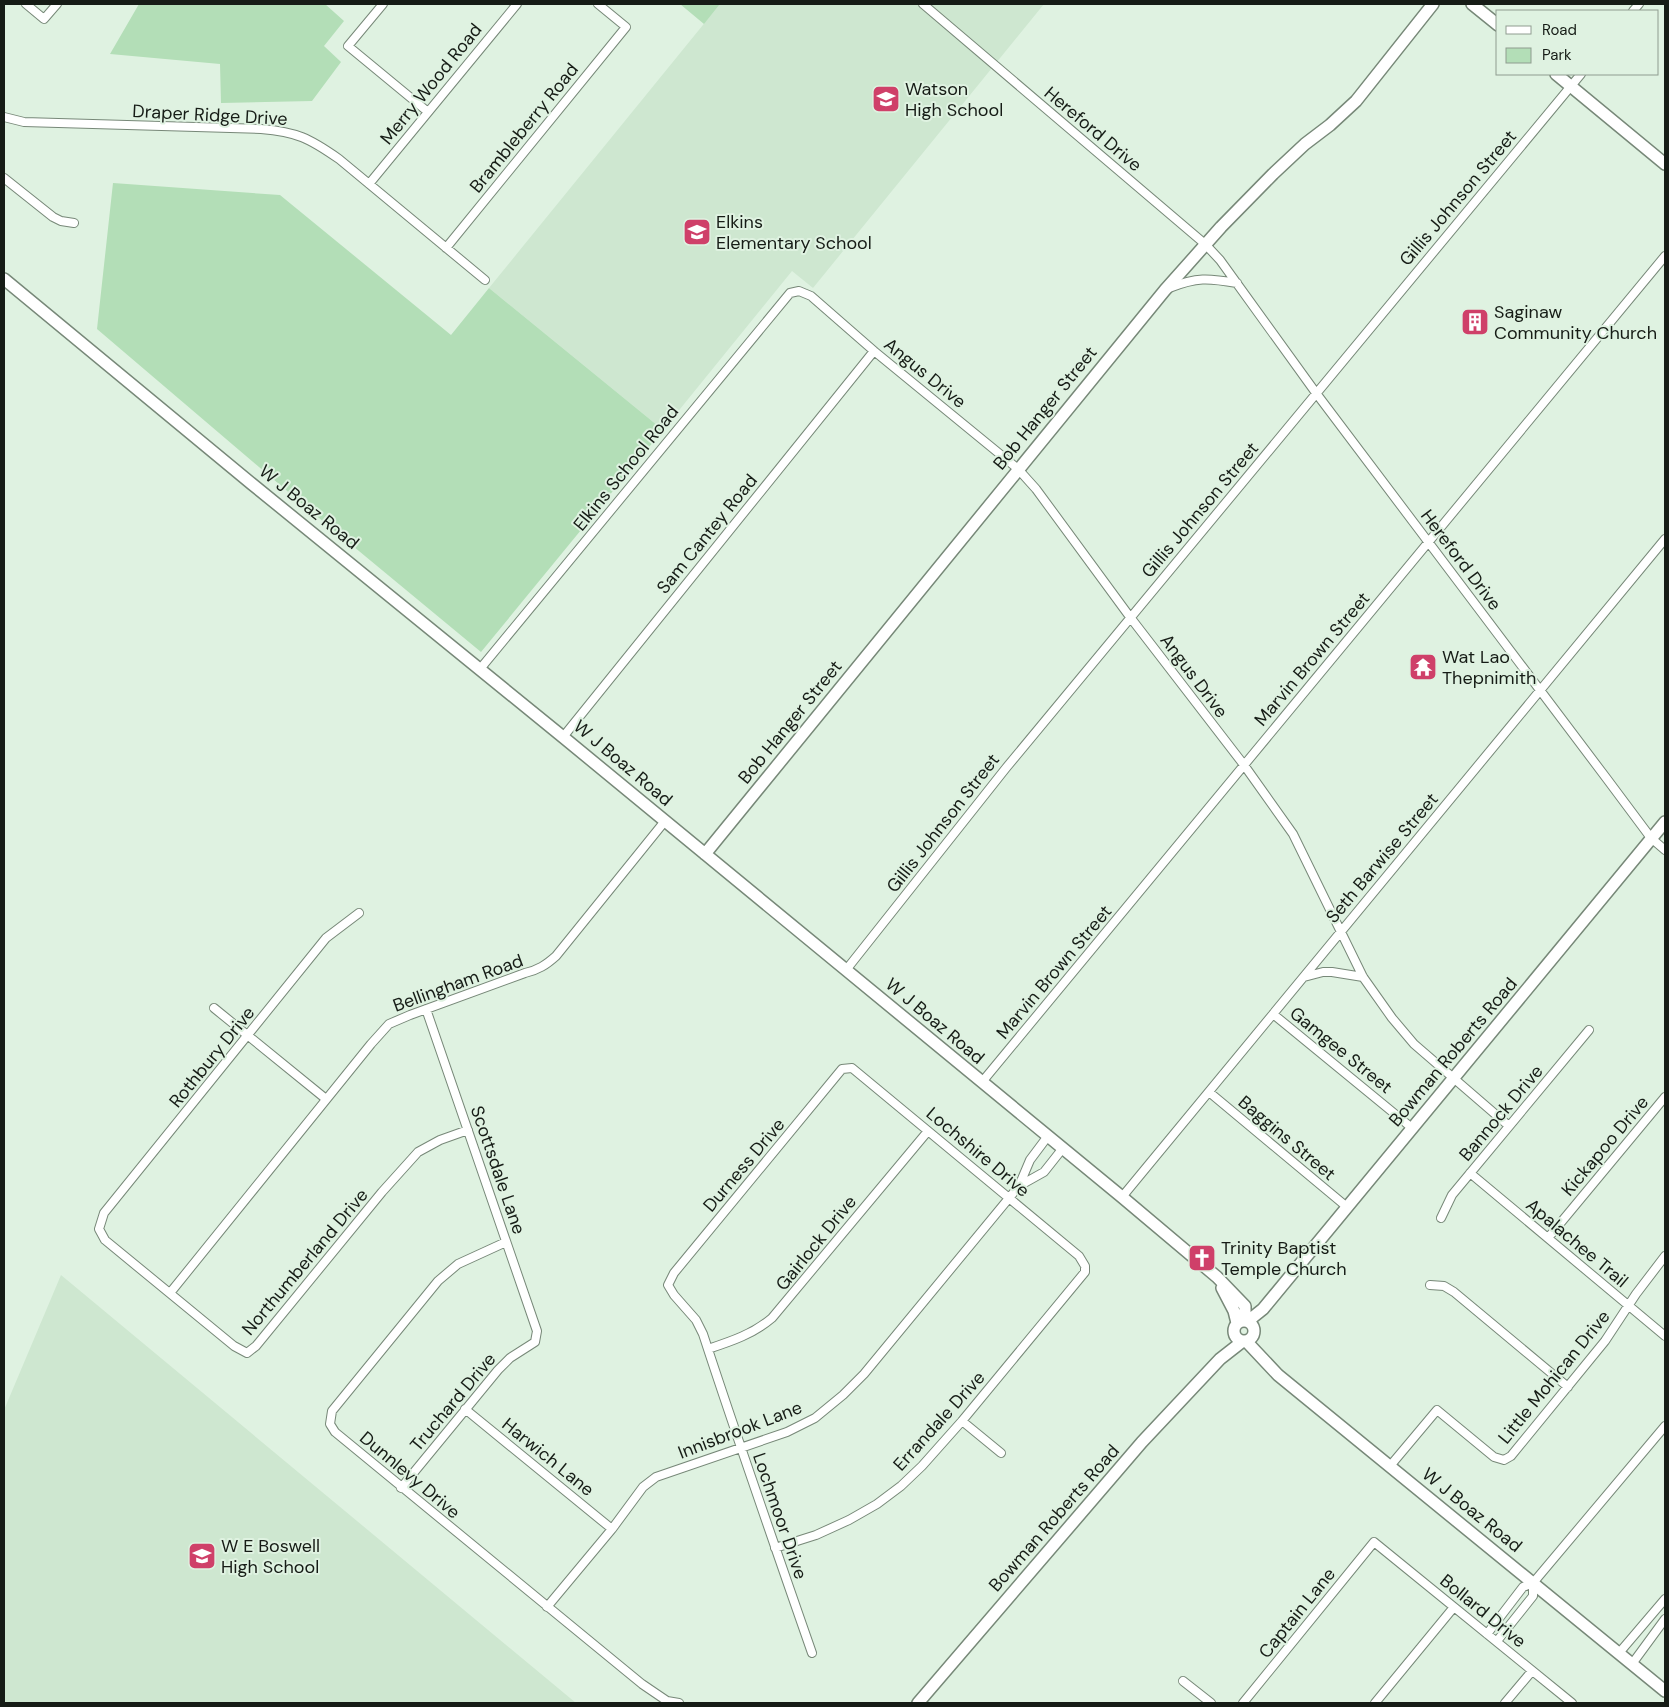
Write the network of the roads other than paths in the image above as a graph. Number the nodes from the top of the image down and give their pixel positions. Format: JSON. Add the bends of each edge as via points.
{"nodes":[{"id":1,"x":26,"y":4,"type":"edge"},
{"id":2,"x":57,"y":4,"type":"edge"},
{"id":3,"x":383,"y":4,"type":"edge"},
{"id":4,"x":516,"y":4,"type":"edge"},
{"id":5,"x":598,"y":4,"type":"edge"},
{"id":6,"x":923,"y":4,"type":"edge"},
{"id":7,"x":1434,"y":4,"type":"edge"},
{"id":8,"x":1472,"y":4,"type":"edge"},
{"id":9,"x":1496,"y":24,"type":"edge"},
{"id":10,"x":1557,"y":75,"type":"edge"},
{"id":11,"x":1580,"y":75,"type":"edge"},
{"id":12,"x":1571,"y":86,"type":"junction"},
{"id":13,"x":428,"y":112,"type":"junction"},
{"id":14,"x":4,"y":117,"type":"edge"},
{"id":15,"x":1665,"y":164,"type":"edge"},
{"id":16,"x":4,"y":178,"type":"edge"},
{"id":17,"x":369,"y":184,"type":"junction"},
{"id":18,"x":74,"y":224,"type":"dead end"},
{"id":19,"x":1205,"y":244,"type":"junction"},
{"id":20,"x":446,"y":248,"type":"junction"},
{"id":21,"x":1665,"y":256,"type":"edge"},
{"id":22,"x":4,"y":279,"type":"edge"},
{"id":23,"x":486,"y":280,"type":"dead end"},
{"id":24,"x":1237,"y":284,"type":"junction"},
{"id":25,"x":1165,"y":290,"type":"junction"},
{"id":26,"x":799,"y":292,"type":"joint"},
{"id":27,"x":874,"y":351,"type":"junction"},
{"id":28,"x":1316,"y":393,"type":"junction"},
{"id":29,"x":1018,"y":469,"type":"junction"},
{"id":30,"x":1665,"y":539,"type":"edge"},
{"id":31,"x":1429,"y":542,"type":"junction"},
{"id":32,"x":1130,"y":617,"type":"junction"},
{"id":33,"x":480,"y":669,"type":"junction"},
{"id":34,"x":1540,"y":690,"type":"junction"},
{"id":35,"x":564,"y":737,"type":"junction"},
{"id":36,"x":1244,"y":766,"type":"junction"},
{"id":37,"x":665,"y":821,"type":"junction"},
{"id":38,"x":1665,"y":822,"type":"edge"},
{"id":39,"x":1652,"y":838,"type":"junction"},
{"id":40,"x":1665,"y":850,"type":"edge"},
{"id":41,"x":705,"y":854,"type":"junction"},
{"id":42,"x":360,"y":913,"type":"dead end"},
{"id":43,"x":1341,"y":932,"type":"junction"},
{"id":44,"x":846,"y":970,"type":"junction"},
{"id":45,"x":1304,"y":977,"type":"junction"},
{"id":46,"x":1363,"y":977,"type":"junction"},
{"id":47,"x":214,"y":1008,"type":"dead end"},
{"id":48,"x":426,"y":1009,"type":"junction"},
{"id":49,"x":1273,"y":1014,"type":"junction"},
{"id":50,"x":1589,"y":1030,"type":"dead end"},
{"id":51,"x":248,"y":1036,"type":"junction"},
{"id":52,"x":846,"y":1068,"type":"joint"},
{"id":53,"x":1453,"y":1079,"type":"junction"},
{"id":54,"x":982,"y":1082,"type":"junction"},
{"id":55,"x":1208,"y":1092,"type":"junction"},
{"id":56,"x":1665,"y":1097,"type":"edge"},
{"id":57,"x":326,"y":1099,"type":"junction"},
{"id":58,"x":1509,"y":1126,"type":"junction"},
{"id":59,"x":1412,"y":1128,"type":"junction"},
{"id":60,"x":468,"y":1130,"type":"junction"},
{"id":61,"x":928,"y":1131,"type":"junction"},
{"id":62,"x":1048,"y":1136,"type":"junction"},
{"id":63,"x":1063,"y":1148,"type":"junction"},
{"id":64,"x":1470,"y":1173,"type":"junction"},
{"id":65,"x":1019,"y":1186,"type":"junction"},
{"id":66,"x":1122,"y":1197,"type":"junction"},
{"id":67,"x":1009,"y":1198,"type":"junction"},
{"id":68,"x":1347,"y":1207,"type":"junction"},
{"id":69,"x":1441,"y":1218,"type":"dead end"},
{"id":70,"x":99,"y":1228,"type":"joint"},
{"id":71,"x":1548,"y":1238,"type":"junction"},
{"id":72,"x":506,"y":1242,"type":"junction"},
{"id":73,"x":1665,"y":1256,"type":"edge"},
{"id":74,"x":1085,"y":1266,"type":"joint"},
{"id":75,"x":668,"y":1285,"type":"joint"},
{"id":76,"x":1430,"y":1285,"type":"dead end"},
{"id":77,"x":170,"y":1293,"type":"junction"},
{"id":78,"x":1629,"y":1306,"type":"junction"},
{"id":79,"x":1245,"y":1330,"type":"junction"},
{"id":80,"x":1665,"y":1336,"type":"edge"},
{"id":81,"x":535,"y":1342,"type":"joint"},
{"id":82,"x":708,"y":1349,"type":"junction"},
{"id":83,"x":1568,"y":1387,"type":"junction"},
{"id":84,"x":464,"y":1409,"type":"junction"},
{"id":85,"x":962,"y":1421,"type":"junction"},
{"id":86,"x":1665,"y":1426,"type":"edge"},
{"id":87,"x":741,"y":1448,"type":"junction"},
{"id":88,"x":1001,"y":1453,"type":"dead end"},
{"id":89,"x":1390,"y":1466,"type":"junction"},
{"id":90,"x":401,"y":1488,"type":"junction"},
{"id":91,"x":612,"y":1529,"type":"junction"},
{"id":92,"x":1374,"y":1542,"type":"joint"},
{"id":93,"x":776,"y":1548,"type":"junction"},
{"id":94,"x":1533,"y":1583,"type":"junction"},
{"id":95,"x":1665,"y":1599,"type":"edge"},
{"id":96,"x":547,"y":1607,"type":"junction"},
{"id":97,"x":1454,"y":1607,"type":"junction"},
{"id":98,"x":1665,"y":1619,"type":"edge"},
{"id":99,"x":1487,"y":1634,"type":"junction"},
{"id":100,"x":1497,"y":1641,"type":"junction"},
{"id":101,"x":812,"y":1652,"type":"dead end"},
{"id":102,"x":1619,"y":1654,"type":"junction"},
{"id":103,"x":1632,"y":1664,"type":"junction"},
{"id":104,"x":1532,"y":1671,"type":"junction"},
{"id":105,"x":1183,"y":1681,"type":"dead end"},
{"id":106,"x":1665,"y":1691,"type":"edge"},
{"id":107,"x":679,"y":1703,"type":"edge"},
{"id":108,"x":918,"y":1703,"type":"edge"},
{"id":109,"x":1211,"y":1703,"type":"edge"},
{"id":110,"x":1243,"y":1703,"type":"edge"},
{"id":111,"x":1375,"y":1703,"type":"edge"},
{"id":112,"x":1505,"y":1703,"type":"edge"},
{"id":113,"x":1572,"y":1703,"type":"edge"}],
"edges":[{"from":1,"to":2,"type":"street","via":[[44,19]]},
{"from":3,"to":13,"type":"street","via":[[348,46]]},
{"from":4,"to":13,"type":"street","name":"Merry Wood Road"},
{"from":5,"to":20,"type":"street","name":"Brambleberry Road","via":[[626,27]]},
{"from":6,"to":19,"type":"street","name":"Hereford Drive"},
{"from":7,"to":19,"type":"street","name":"Bob Hanger Street","via":[[1356,101],[1273,174]]},
{"from":8,"to":9,"type":"street"},
{"from":10,"to":12,"type":"street"},
{"from":11,"to":12,"type":"street","name":"Gillis Johnson Street"},
{"from":12,"to":15,"type":"street"},
{"from":12,"to":28,"type":"street","name":"Gillis Johnson Street"},
{"from":13,"to":17,"type":"street","name":"Merry Wood Road"},
{"from":14,"to":17,"type":"street","name":"Draper Ridge Drive","via":[[24,122],[282,131],[320,145]]},
{"from":16,"to":18,"type":"street","via":[[53,217]]},
{"from":17,"to":20,"type":"street","name":"Draper Ridge Drive"},
{"from":19,"to":24,"type":"street","name":"Hereford Drive"},
{"from":19,"to":25,"type":"street","name":"Bob Hanger Street"},
{"from":20,"to":23,"type":"street","name":"Draper Ridge Drive"},
{"from":21,"to":31,"type":"street","name":"Marvin Brown Street"},
{"from":22,"to":33,"type":"street","name":"W J Boaz Road"},
{"from":24,"to":25,"type":"street","via":[[1205,278]]},
{"from":24,"to":28,"type":"street","name":"Hereford Drive"},
{"from":25,"to":29,"type":"street","name":"Bob Hanger Street"},
{"from":26,"to":27,"type":"street","name":"Angus Drive","via":[[812,296]]},
{"from":26,"to":33,"type":"street","name":"Elkins School Road","via":[[790,294]]},
{"from":27,"to":29,"type":"street","name":"Angus Drive"},
{"from":27,"to":35,"type":"street","name":"Sam Cantey Road"},
{"from":28,"to":31,"type":"street","name":"Hereford Drive"},
{"from":28,"to":32,"type":"street","name":"Gillis Johnson Street"},
{"from":29,"to":32,"type":"street","name":"Angus Drive"},
{"from":29,"to":41,"type":"street","name":"Bob Hanger Street"},
{"from":30,"to":34,"type":"street","name":"Seth Barwise Street"},
{"from":31,"to":34,"type":"street","name":"Hereford Drive"},
{"from":31,"to":36,"type":"street","name":"Marvin Brown Street"},
{"from":32,"to":36,"type":"street","name":"Angus Drive"},
{"from":32,"to":44,"type":"street","name":"Gillis Johnson Street"},
{"from":33,"to":35,"type":"street","name":"W J Boaz Road"},
{"from":34,"to":39,"type":"street","name":"Hereford Drive"},
{"from":34,"to":43,"type":"street","name":"Seth Barwise Street"},
{"from":35,"to":37,"type":"street","name":"W J Boaz Road"},
{"from":36,"to":43,"type":"street","name":"Angus Drive","via":[[1293,834]]},
{"from":36,"to":54,"type":"street","name":"Marvin Brown Street"},
{"from":37,"to":41,"type":"street","name":"W J Boaz Road"},
{"from":37,"to":48,"type":"street","name":"Bellingham Road","via":[[545,966]]},
{"from":38,"to":39,"type":"street","name":"Bowman Roberts Road"},
{"from":39,"to":40,"type":"street","name":"Hereford Drive"},
{"from":39,"to":53,"type":"street","name":"Bowman Roberts Road"},
{"from":41,"to":44,"type":"street","name":"W J Boaz Road"},
{"from":42,"to":51,"type":"street","name":"Rothbury Drive","via":[[326,938]]},
{"from":43,"to":45,"type":"street","name":"Seth Barwise Street"},
{"from":43,"to":46,"type":"street","name":"Angus Drive"},
{"from":44,"to":54,"type":"street","name":"W J Boaz Road"},
{"from":45,"to":46,"type":"street","via":[[1332,972]]},
{"from":45,"to":49,"type":"street","name":"Seth Barwise Street"},
{"from":46,"to":53,"type":"street","name":"Angus Drive","via":[[1414,1044]]},
{"from":47,"to":51,"type":"street"},
{"from":48,"to":57,"type":"street","name":"Bellingham Road","via":[[389,1024]]},
{"from":48,"to":60,"type":"street","name":"Scottsdale Lane"},
{"from":49,"to":55,"type":"street","name":"Seth Barwise Street"},
{"from":49,"to":59,"type":"street","name":"Gamgee Street"},
{"from":50,"to":58,"type":"street","name":"Bannock Drive"},
{"from":51,"to":57,"type":"street"},
{"from":51,"to":70,"type":"street","name":"Rothbury Drive","via":[[104,1213]]},
{"from":52,"to":61,"type":"street","name":"Lochshire Drive","via":[[860,1074]]},
{"from":52,"to":75,"type":"street","name":"Durness Drive","via":[[680,1265]]},
{"from":53,"to":58,"type":"street","name":"Angus Drive"},
{"from":53,"to":59,"type":"street","name":"Bowman Roberts Road"},
{"from":54,"to":62,"type":"street","name":"W J Boaz Road"},
{"from":55,"to":66,"type":"street","name":"Seth Barwise Street"},
{"from":55,"to":68,"type":"street","name":"Baggins Street"},
{"from":56,"to":71,"type":"street","name":"Kickapoo Drive"},
{"from":57,"to":77,"type":"street","name":"Bellingham Road"},
{"from":58,"to":64,"type":"street","name":"Bannock Drive"},
{"from":59,"to":68,"type":"street","name":"Bowman Roberts Road"},
{"from":60,"to":72,"type":"street","name":"Scottsdale Lane"},
{"from":60,"to":77,"type":"street","name":"Northumberland Drive","via":[[418,1152],[247,1353]]},
{"from":61,"to":67,"type":"street","name":"Lochshire Drive"},
{"from":61,"to":82,"type":"street","name":"Gairlock Drive","via":[[772,1318],[743,1337]]},
{"from":62,"to":63,"type":"street","name":"W J Boaz Road"},
{"from":62,"to":65,"type":"street","name":"Innisbrook Lane","via":[[1030,1160]]},
{"from":63,"to":65,"type":"street","name":"Innisbrook Lane","via":[[1044,1172]]},
{"from":63,"to":66,"type":"street","name":"W J Boaz Road"},
{"from":64,"to":69,"type":"street","name":"Bannock Drive","via":[[1452,1195]]},
{"from":64,"to":71,"type":"street","name":"Apalachee Trail"},
{"from":65,"to":67,"type":"street","name":"Innisbrook Lane"},
{"from":66,"to":79,"type":"street","name":"W J Boaz Road","via":[[1217,1277]]},
{"from":67,"to":74,"type":"street","name":"Lochshire Drive","via":[[1079,1256]]},
{"from":67,"to":87,"type":"street","name":"Innisbrook Lane","via":[[864,1374],[843,1395],[815,1418]]},
{"from":68,"to":79,"type":"street","name":"Bowman Roberts Road"},
{"from":70,"to":77,"type":"street","name":"Northumberland Drive","via":[[106,1240]]},
{"from":71,"to":78,"type":"street","name":"Apalachee Trail"},
{"from":72,"to":81,"type":"street","name":"Scottsdale Lane","via":[[537,1331]]},
{"from":72,"to":90,"type":"street","name":"Dunnlevy Drive","via":[[458,1264],[438,1281],[332,1411],[330,1424],[335,1432]]},
{"from":73,"to":78,"type":"street","name":"Little Mohican Drive"},
{"from":74,"to":85,"type":"street","name":"Errandale Drive","via":[[1085,1272]]},
{"from":75,"to":82,"type":"street","name":"Lochmoor Drive","via":[[696,1320]]},
{"from":76,"to":83,"type":"street","via":[[1444,1286],[1454,1292]]},
{"from":78,"to":80,"type":"street","name":"Apalachee Trail"},
{"from":78,"to":83,"type":"street","name":"Little Mohican Drive","via":[[1606,1341]]},
{"from":79,"to":89,"type":"street","name":"W J Boaz Road","via":[[1259,1354],[1278,1375]]},
{"from":79,"to":108,"type":"street","name":"Bowman Roberts Road","via":[[1142,1442]]},
{"from":81,"to":84,"type":"street","name":"Truchard Drive","via":[[510,1358]]},
{"from":82,"to":87,"type":"street","name":"Lochmoor Drive"},
{"from":83,"to":89,"type":"street","name":"Little Mohican Drive","via":[[1516,1451],[1504,1460],[1494,1458],[1437,1410]]},
{"from":84,"to":90,"type":"street","name":"Truchard Drive"},
{"from":84,"to":91,"type":"street","name":"Harwich Lane"},
{"from":85,"to":88,"type":"street"},
{"from":85,"to":93,"type":"street","name":"Errandale Drive","via":[[922,1466],[877,1504],[816,1535]]},
{"from":86,"to":94,"type":"street"},
{"from":87,"to":91,"type":"street","name":"Innisbrook Lane","via":[[656,1477],[643,1487]]},
{"from":87,"to":93,"type":"street","name":"Lochmoor Drive"},
{"from":89,"to":94,"type":"street","name":"W J Boaz Road"},
{"from":90,"to":96,"type":"street","name":"Dunnlevy Drive"},
{"from":91,"to":96,"type":"street","name":"Innisbrook Lane"},
{"from":92,"to":97,"type":"street","name":"Bollard Drive"},
{"from":92,"to":110,"type":"street","name":"Captain Lane"},
{"from":93,"to":101,"type":"street","name":"Lochmoor Drive"},
{"from":94,"to":99,"type":"street","via":[[1523,1587]]},
{"from":94,"to":100,"type":"street","via":[[1533,1596]]},
{"from":94,"to":102,"type":"street","name":"W J Boaz Road"},
{"from":95,"to":102,"type":"street"},
{"from":96,"to":107,"type":"street","name":"Dunnlevy Drive","via":[[656,1695]]},
{"from":97,"to":99,"type":"street","name":"Bollard Drive"},
{"from":97,"to":111,"type":"street"},
{"from":98,"to":103,"type":"street"},
{"from":99,"to":100,"type":"street","name":"Bollard Drive"},
{"from":100,"to":104,"type":"street","name":"Bollard Drive"},
{"from":102,"to":103,"type":"street","name":"W J Boaz Road"},
{"from":103,"to":106,"type":"street","name":"W J Boaz Road"},
{"from":104,"to":112,"type":"street"},
{"from":104,"to":113,"type":"street","name":"Bollard Drive"},
{"from":105,"to":109,"type":"street"}]}
